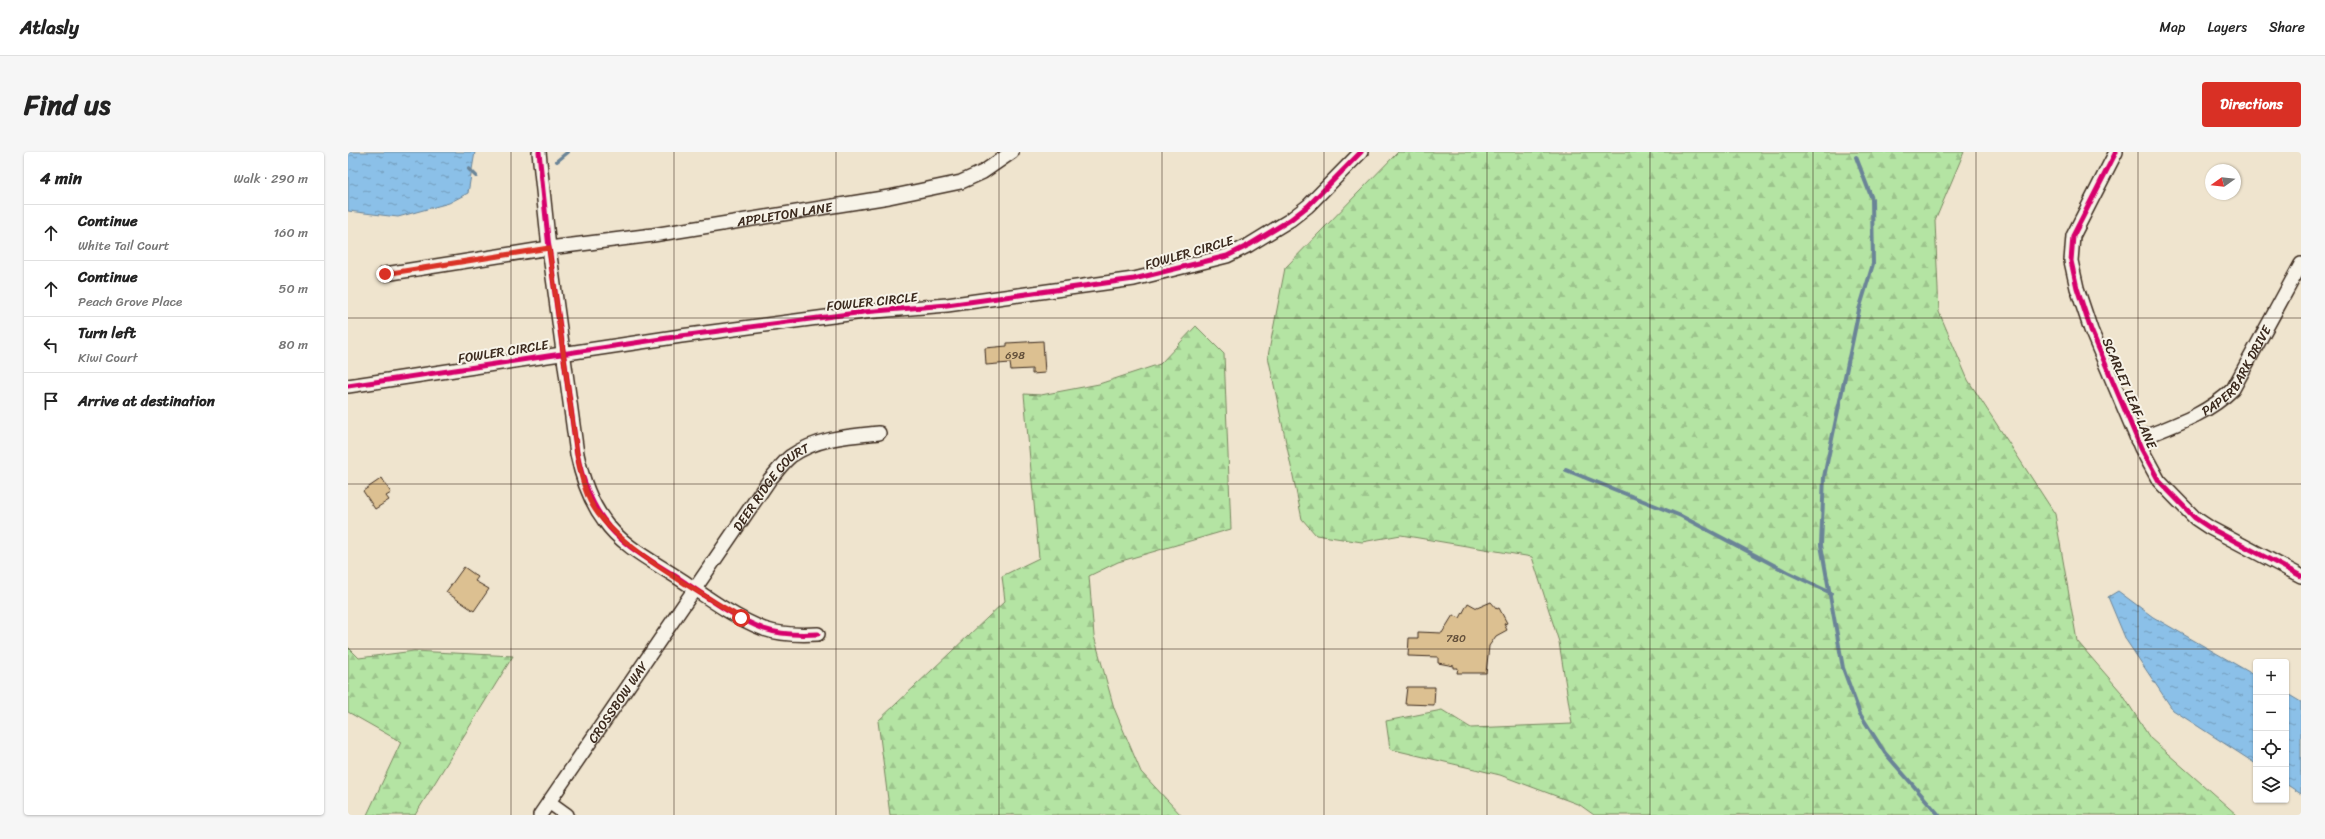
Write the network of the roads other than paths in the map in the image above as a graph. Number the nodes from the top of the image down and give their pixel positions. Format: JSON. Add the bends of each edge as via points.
{"nodes":[{"id":1,"x":539,"y":152,"type":"edge"},
{"id":2,"x":1012,"y":152,"type":"edge"},
{"id":3,"x":1361,"y":152,"type":"edge"},
{"id":4,"x":2116,"y":152,"type":"edge"},
{"id":5,"x":549,"y":248,"type":"junction"},
{"id":6,"x":2301,"y":264,"type":"edge"},
{"id":7,"x":385,"y":274,"type":"dead end"},
{"id":8,"x":563,"y":353,"type":"junction"},
{"id":9,"x":348,"y":386,"type":"edge"},
{"id":10,"x":879,"y":433,"type":"dead end"},
{"id":11,"x":2137,"y":440,"type":"junction"},
{"id":12,"x":2301,"y":576,"type":"edge"},
{"id":13,"x":695,"y":589,"type":"junction"},
{"id":14,"x":818,"y":634,"type":"dead end"},
{"id":15,"x":549,"y":802,"type":"junction"},
{"id":16,"x":540,"y":815,"type":"edge"},
{"id":17,"x":568,"y":815,"type":"edge"}],
"edges":[{"from":1,"to":5,"type":"street"},
{"from":2,"to":5,"type":"street","name":"APPLETON LANE","via":[[983,172],[961,182],[889,197],[652,236]]},
{"from":3,"to":8,"type":"street","name":"FOWLER CIRCLE","via":[[1308,206],[1290,220],[1227,256],[1134,279]]},
{"from":4,"to":11,"type":"street","name":"SCARLET LEAF LANE","via":[[2073,236],[2071,261],[2091,330]]},
{"from":5,"to":7,"type":"street","name":"APPLETON LANE"},
{"from":5,"to":8,"type":"street"},
{"from":6,"to":11,"type":"street","name":"PAPERBARK DRIVE","via":[[2233,389],[2205,412]]},
{"from":8,"to":9,"type":"street","name":"FOWLER CIRCLE"},
{"from":8,"to":13,"type":"street","via":[[577,454],[582,478],[591,501],[605,522],[623,540]]},
{"from":10,"to":13,"type":"street","name":"DEER RIDGE COURT","via":[[836,438],[813,444],[790,457],[770,479]]},
{"from":11,"to":12,"type":"street","name":"SCARLET LEAF LANE","via":[[2159,481],[2195,518]]},
{"from":13,"to":14,"type":"street","via":[[741,618],[764,629],[788,634]]},
{"from":13,"to":15,"type":"street","name":"CROSSBOW WAY"},
{"from":15,"to":16,"type":"street","name":"CROSSBOW WAY"},
{"from":15,"to":17,"type":"street"}]}
